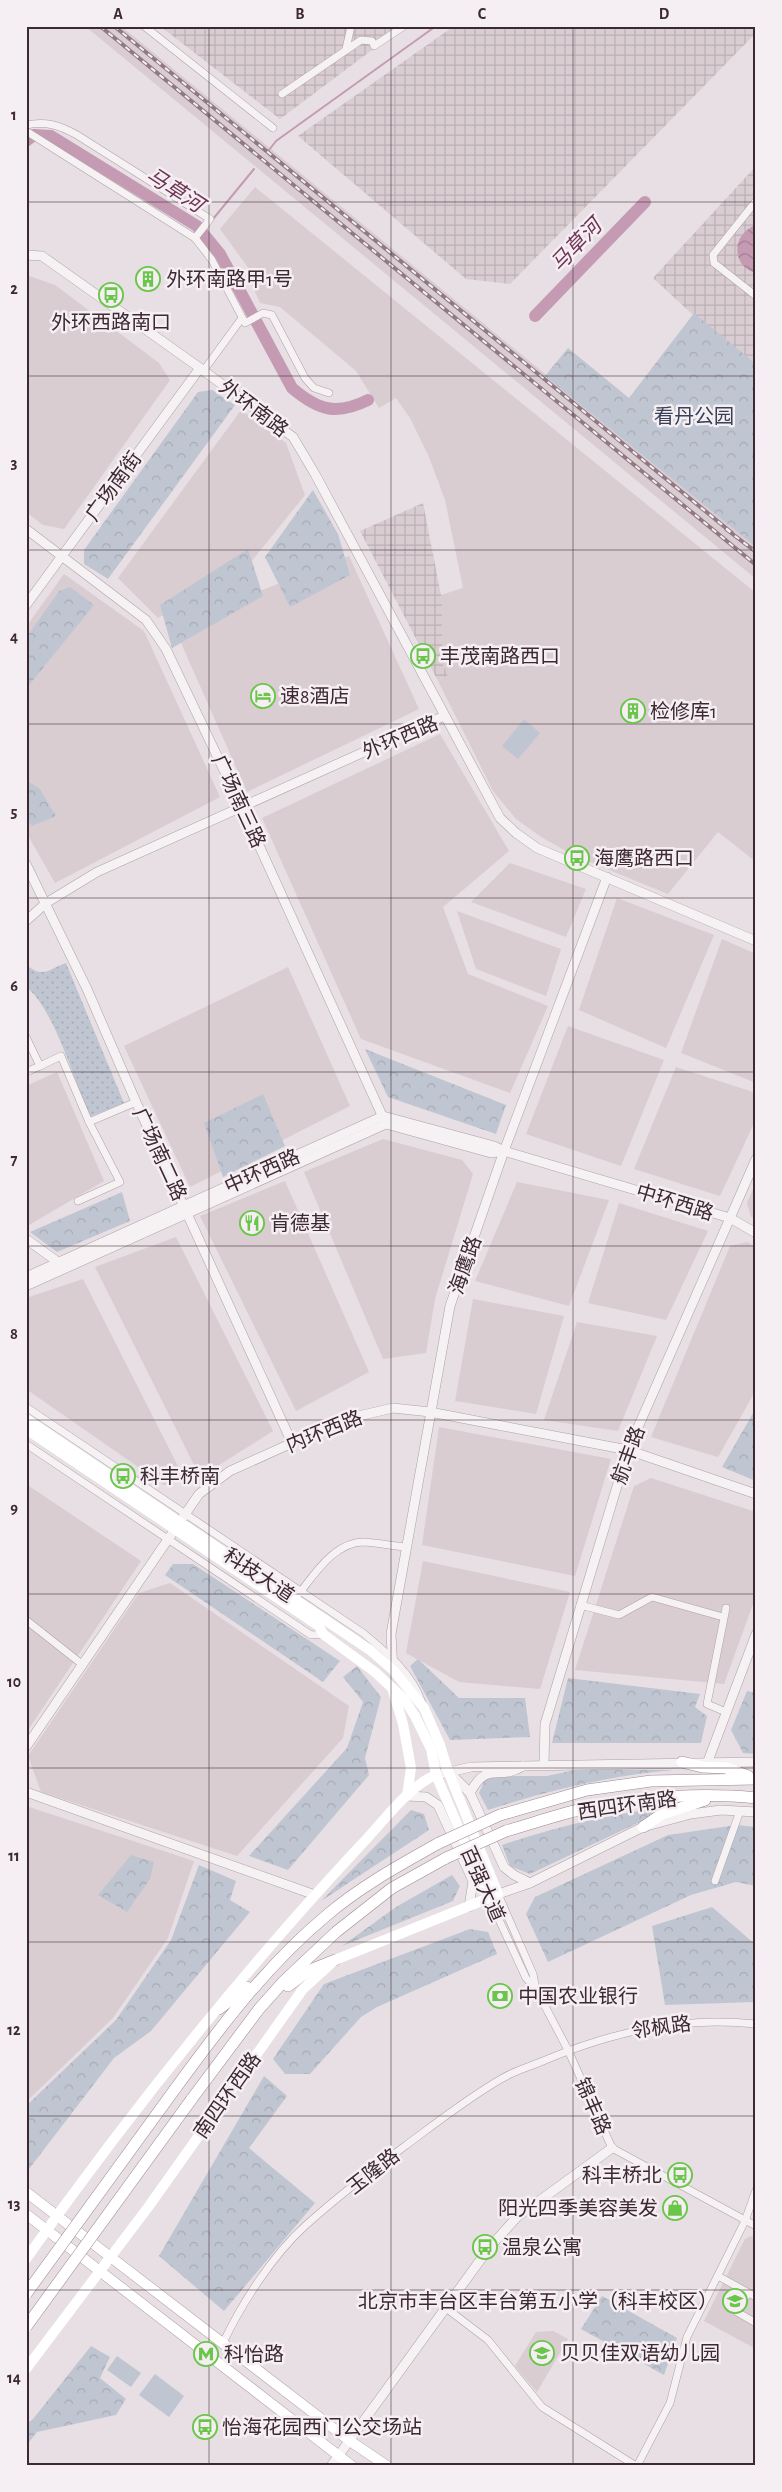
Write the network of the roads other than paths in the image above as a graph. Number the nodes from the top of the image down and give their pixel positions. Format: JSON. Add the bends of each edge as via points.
{"nodes":[{"id":1,"x":144,"y":26,"type":"edge"},
{"id":2,"x":351,"y":26,"type":"edge"},
{"id":3,"x":404,"y":26,"type":"edge"},
{"id":4,"x":346,"y":49,"type":"junction"},
{"id":5,"x":282,"y":94,"type":"dead end"},
{"id":6,"x":26,"y":124,"type":"edge"},
{"id":7,"x":272,"y":128,"type":"dead end"},
{"id":8,"x":26,"y":131,"type":"edge"},
{"id":9,"x":756,"y":201,"type":"edge"},
{"id":10,"x":195,"y":238,"type":"junction"},
{"id":11,"x":27,"y":255,"type":"edge"},
{"id":12,"x":756,"y":296,"type":"edge"},
{"id":13,"x":243,"y":321,"type":"junction"},
{"id":14,"x":202,"y":369,"type":"junction"},
{"id":15,"x":329,"y":393,"type":"dead end"},
{"id":16,"x":26,"y":529,"type":"edge"},
{"id":17,"x":62,"y":556,"type":"junction"},
{"id":18,"x":26,"y":605,"type":"edge"},
{"id":19,"x":444,"y":716,"type":"junction"},
{"id":20,"x":242,"y":808,"type":"junction"},
{"id":21,"x":26,"y":864,"type":"edge"},
{"id":22,"x":607,"y":877,"type":"junction"},
{"id":23,"x":46,"y":903,"type":"junction"},
{"id":24,"x":26,"y":920,"type":"edge"},
{"id":25,"x":756,"y":940,"type":"edge"},
{"id":26,"x":26,"y":1037,"type":"edge"},
{"id":27,"x":40,"y":1066,"type":"junction"},
{"id":28,"x":26,"y":1072,"type":"edge"},
{"id":29,"x":136,"y":1102,"type":"junction"},
{"id":30,"x":384,"y":1120,"type":"junction"},
{"id":31,"x":89,"y":1122,"type":"junction"},
{"id":32,"x":504,"y":1151,"type":"junction"},
{"id":33,"x":756,"y":1159,"type":"edge"},
{"id":34,"x":78,"y":1201,"type":"dead end"},
{"id":35,"x":186,"y":1210,"type":"junction"},
{"id":36,"x":730,"y":1218,"type":"junction"},
{"id":37,"x":756,"y":1233,"type":"edge"},
{"id":38,"x":26,"y":1239,"type":"edge"},
{"id":39,"x":60,"y":1266,"type":"junction"},
{"id":40,"x":26,"y":1277,"type":"edge"},
{"id":41,"x":26,"y":1286,"type":"edge"},
{"id":42,"x":26,"y":1407,"type":"edge"},
{"id":43,"x":430,"y":1412,"type":"junction"},
{"id":44,"x":26,"y":1419,"type":"edge"},
{"id":45,"x":26,"y":1429,"type":"edge"},
{"id":46,"x":292,"y":1443,"type":"junction"},
{"id":47,"x":26,"y":1444,"type":"edge"},
{"id":48,"x":628,"y":1450,"type":"junction"},
{"id":49,"x":756,"y":1494,"type":"edge"},
{"id":50,"x":180,"y":1521,"type":"junction"},
{"id":51,"x":168,"y":1538,"type":"junction"},
{"id":52,"x":407,"y":1547,"type":"junction"},
{"id":53,"x":297,"y":1595,"type":"junction"},
{"id":54,"x":580,"y":1605,"type":"junction"},
{"id":55,"x":726,"y":1608,"type":"dead end"},
{"id":56,"x":723,"y":1617,"type":"junction"},
{"id":57,"x":26,"y":1620,"type":"edge"},
{"id":58,"x":323,"y":1634,"type":"junction"},
{"id":59,"x":756,"y":1634,"type":"edge"},
{"id":60,"x":393,"y":1659,"type":"junction"},
{"id":61,"x":82,"y":1665,"type":"junction"},
{"id":62,"x":393,"y":1670,"type":"junction"},
{"id":63,"x":390,"y":1686,"type":"junction"},
{"id":64,"x":424,"y":1708,"type":"junction"},
{"id":65,"x":726,"y":1712,"type":"junction"},
{"id":66,"x":26,"y":1747,"type":"edge"},
{"id":67,"x":431,"y":1749,"type":"junction"},
{"id":68,"x":708,"y":1761,"type":"junction"},
{"id":69,"x":682,"y":1762,"type":"junction"},
{"id":70,"x":756,"y":1762,"type":"edge"},
{"id":71,"x":544,"y":1764,"type":"junction"},
{"id":72,"x":523,"y":1766,"type":"junction"},
{"id":73,"x":448,"y":1771,"type":"junction"},
{"id":74,"x":436,"y":1776,"type":"junction"},
{"id":75,"x":755,"y":1779,"type":"edge"},
{"id":76,"x":26,"y":1792,"type":"edge"},
{"id":77,"x":470,"y":1794,"type":"junction"},
{"id":78,"x":722,"y":1795,"type":"junction"},
{"id":79,"x":407,"y":1796,"type":"junction"},
{"id":80,"x":756,"y":1798,"type":"edge"},
{"id":81,"x":740,"y":1811,"type":"junction"},
{"id":82,"x":756,"y":1812,"type":"edge"},
{"id":83,"x":643,"y":1827,"type":"junction"},
{"id":84,"x":716,"y":1881,"type":"dead end"},
{"id":85,"x":530,"y":1883,"type":"junction"},
{"id":86,"x":315,"y":1895,"type":"junction"},
{"id":87,"x":494,"y":1896,"type":"junction"},
{"id":88,"x":469,"y":1907,"type":"junction"},
{"id":89,"x":335,"y":1960,"type":"junction"},
{"id":90,"x":266,"y":1973,"type":"junction"},
{"id":91,"x":218,"y":2009,"type":"junction"},
{"id":92,"x":259,"y":2009,"type":"junction"},
{"id":93,"x":756,"y":2024,"type":"edge"},
{"id":94,"x":568,"y":2050,"type":"junction"},
{"id":95,"x":612,"y":2148,"type":"junction"},
{"id":96,"x":756,"y":2190,"type":"edge"},
{"id":97,"x":26,"y":2192,"type":"edge"},
{"id":98,"x":26,"y":2214,"type":"edge"},
{"id":99,"x":58,"y":2217,"type":"junction"},
{"id":100,"x":745,"y":2221,"type":"junction"},
{"id":101,"x":756,"y":2226,"type":"edge"},
{"id":102,"x":48,"y":2230,"type":"junction"},
{"id":103,"x":111,"y":2257,"type":"junction"},
{"id":104,"x":26,"y":2259,"type":"edge"},
{"id":105,"x":101,"y":2270,"type":"junction"},
{"id":106,"x":718,"y":2276,"type":"junction"},
{"id":107,"x":748,"y":2293,"type":"junction"},
{"id":108,"x":26,"y":2294,"type":"edge"},
{"id":109,"x":756,"y":2297,"type":"edge"},
{"id":110,"x":446,"y":2308,"type":"junction"},
{"id":111,"x":756,"y":2323,"type":"edge"},
{"id":112,"x":26,"y":2327,"type":"edge"},
{"id":113,"x":223,"y":2343,"type":"junction"},
{"id":114,"x":26,"y":2369,"type":"edge"},
{"id":115,"x":350,"y":2440,"type":"junction"},
{"id":116,"x":339,"y":2456,"type":"junction"},
{"id":117,"x":331,"y":2466,"type":"edge"},
{"id":118,"x":352,"y":2466,"type":"edge"},
{"id":119,"x":387,"y":2466,"type":"edge"},
{"id":120,"x":636,"y":2466,"type":"edge"}],
"edges":[{"from":1,"to":7,"type":"street"},
{"from":2,"to":4,"type":"street"},
{"from":3,"to":4,"type":"street","via":[[374,46],[372,41],[361,40]]},
{"from":4,"to":5,"type":"street"},
{"from":6,"to":10,"type":"street","via":[[57,124],[210,220]]},
{"from":8,"to":10,"type":"street"},
{"from":9,"to":12,"type":"street","via":[[713,255],[714,263]]},
{"from":10,"to":13,"type":"street","via":[[212,260]]},
{"from":11,"to":14,"type":"street","name":"外环南路","via":[[42,256]]},
{"from":13,"to":14,"type":"street"},
{"from":13,"to":15,"type":"street","via":[[263,313],[272,315],[310,383],[314,388]]},
{"from":14,"to":17,"type":"street","name":"广场南街"},
{"from":14,"to":19,"type":"street","name":"外环南路","via":[[293,437]]},
{"from":16,"to":17,"type":"street","name":"广场南三路"},
{"from":17,"to":18,"type":"street","name":"广场南街"},
{"from":17,"to":20,"type":"street","name":"广场南三路","via":[[146,620],[166,649]]},
{"from":19,"to":20,"type":"street","name":"外环西路"},
{"from":19,"to":22,"type":"street","name":"外环西路","via":[[500,818],[516,834],[537,848]]},
{"from":20,"to":23,"type":"street","name":"外环西路","via":[[97,872]]},
{"from":20,"to":30,"type":"street","name":"广场南三路"},
{"from":21,"to":23,"type":"street","name":"广场南二路"},
{"from":22,"to":25,"type":"street","name":"外环西路"},
{"from":22,"to":32,"type":"street","name":"海鹰路"},
{"from":23,"to":24,"type":"street","name":"外环西路"},
{"from":23,"to":29,"type":"street","name":"广场南二路"},
{"from":26,"to":27,"type":"street"},
{"from":27,"to":28,"type":"street"},
{"from":27,"to":31,"type":"street","via":[[61,1056]]},
{"from":29,"to":31,"type":"street"},
{"from":29,"to":35,"type":"street","name":"广场南二路"},
{"from":30,"to":32,"type":"street","name":"中环西路","via":[[491,1153]]},
{"from":30,"to":35,"type":"street","name":"中环西路"},
{"from":31,"to":34,"type":"street","via":[[120,1182]]},
{"from":32,"to":36,"type":"street","name":"中环西路"},
{"from":32,"to":43,"type":"street","name":"海鹰路","via":[[450,1306]]},
{"from":33,"to":36,"type":"street","name":"航丰路"},
{"from":35,"to":39,"type":"street","name":"中环西路"},
{"from":35,"to":46,"type":"street","name":"广场南二路"},
{"from":36,"to":37,"type":"street","name":"中环西路"},
{"from":36,"to":48,"type":"street","name":"航丰路"},
{"from":38,"to":39,"type":"street"},
{"from":39,"to":40,"type":"street","name":"中环西路"},
{"from":39,"to":41,"type":"street","name":"中环西路"},
{"from":42,"to":50,"type":"street"},
{"from":43,"to":46,"type":"street","name":"内环西路","via":[[393,1408],[374,1411]]},
{"from":43,"to":48,"type":"street","name":"内环西路"},
{"from":43,"to":52,"type":"street","name":"海鹰路"},
{"from":44,"to":50,"type":"main road","name":"科技大道"},
{"from":45,"to":50,"type":"main road","name":"科技大道"},
{"from":46,"to":50,"type":"street","name":"内环西路","via":[[212,1482]]},
{"from":47,"to":51,"type":"street"},
{"from":48,"to":49,"type":"street","name":"内环西路"},
{"from":48,"to":54,"type":"street","name":"航丰路"},
{"from":50,"to":51,"type":"street","name":"内环西路"},
{"from":50,"to":53,"type":"main road","name":"科技大道"},
{"from":50,"to":58,"type":"main road","name":"科技大道","via":[[319,1626]]},
{"from":51,"to":58,"type":"street","via":[[311,1635]]},
{"from":51,"to":61,"type":"street","name":"内环西路"},
{"from":52,"to":53,"type":"street","via":[[362,1542],[350,1545],[329,1558]]},
{"from":52,"to":60,"type":"street","name":"海鹰路","via":[[391,1634]]},
{"from":53,"to":60,"type":"street","via":[[363,1633]]},
{"from":53,"to":62,"type":"main road","name":"科技大道"},
{"from":54,"to":56,"type":"street","via":[[619,1615],[652,1597]]},
{"from":54,"to":71,"type":"street","name":"航丰路","via":[[545,1724]]},
{"from":55,"to":56,"type":"street"},
{"from":56,"to":65,"type":"street","via":[[707,1704]]},
{"from":57,"to":61,"type":"street"},
{"from":58,"to":63,"type":"main road","name":"科技大道"},
{"from":59,"to":65,"type":"street"},
{"from":60,"to":62,"type":"street","name":"海鹰路"},
{"from":60,"to":64,"type":"street","via":[[412,1682]]},
{"from":61,"to":66,"type":"street","name":"内环西路"},
{"from":62,"to":64,"type":"main road","name":"科技大道"},
{"from":63,"to":67,"type":"main road","name":"科技大道","via":[[404,1699]]},
{"from":63,"to":79,"type":"main road","via":[[398,1705],[411,1768]]},
{"from":64,"to":73,"type":"main road","name":"科技大道"},
{"from":65,"to":68,"type":"street"},
{"from":67,"to":73,"type":"street"},
{"from":67,"to":74,"type":"main road","name":"科技大道"},
{"from":68,"to":69,"type":"street","name":"西四环南路"},
{"from":68,"to":70,"type":"street","name":"西四环南路"},
{"from":69,"to":71,"type":"street","name":"西四环南路"},
{"from":69,"to":75,"type":"highway","via":[[726,1768]]},
{"from":71,"to":72,"type":"street","name":"西四环南路"},
{"from":72,"to":73,"type":"street","name":"西四环南路"},
{"from":72,"to":77,"type":"street","via":[[513,1772],[481,1776]]},
{"from":73,"to":74,"type":"street","name":"西四环南路"},
{"from":73,"to":77,"type":"street"},
{"from":73,"to":87,"type":"main road","name":"百强大道"},
{"from":74,"to":79,"type":"main road","via":[[425,1780]]},
{"from":74,"to":87,"type":"main road","name":"百强大道"},
{"from":75,"to":90,"type":"highway","name":"西四环南路","bridge":true,"via":[[652,1781],[587,1790],[500,1815],[439,1843],[383,1875],[327,1915]]},
{"from":76,"to":86,"type":"street"},
{"from":77,"to":85,"type":"street","via":[[504,1867]]},
{"from":78,"to":80,"type":"highway","name":"西四环南路"},
{"from":78,"to":83,"type":"highway","via":[[662,1814]]},
{"from":78,"to":92,"type":"highway","name":"西四环南路","bridge":true,"via":[[592,1807],[506,1831],[446,1858],[392,1888],[336,1931]]},
{"from":79,"to":86,"type":"main road"},
{"from":79,"to":88,"type":"street","via":[[426,1797],[438,1805],[473,1881]]},
{"from":81,"to":82,"type":"street","name":"西四环南路"},
{"from":81,"to":83,"type":"street","name":"西四环南路","via":[[691,1814]]},
{"from":81,"to":84,"type":"street"},
{"from":83,"to":85,"type":"street","name":"西四环南路"},
{"from":85,"to":87,"type":"street","name":"西四环南路"},
{"from":86,"to":91,"type":"main road"},
{"from":87,"to":88,"type":"main road","name":"南四环西路"},
{"from":87,"to":94,"type":"street","name":"百强大道"},
{"from":88,"to":89,"type":"main road","name":"南四环西路"},
{"from":89,"to":92,"type":"highway","via":[[310,1970]]},
{"from":89,"to":103,"type":"main road","name":"南四环西路","via":[[302,1989]]},
{"from":90,"to":91,"type":"highway"},
{"from":90,"to":108,"type":"highway","bridge":true,"via":[[217,2032]]},
{"from":91,"to":99,"type":"main road","via":[[110,2145]]},
{"from":92,"to":112,"type":"highway","bridge":true},
{"from":93,"to":94,"type":"street","name":"邻枫路","via":[[679,2022],[626,2031]]},
{"from":94,"to":95,"type":"street","name":"锦丰路"},
{"from":94,"to":113,"type":"street","name":"玉隆路","via":[[502,2078],[383,2162],[304,2227],[268,2268],[233,2321]]},
{"from":95,"to":100,"type":"street","name":"锦丰路"},
{"from":95,"to":110,"type":"street","via":[[517,2217]]},
{"from":96,"to":100,"type":"street"},
{"from":97,"to":99,"type":"main road"},
{"from":98,"to":102,"type":"main road"},
{"from":99,"to":102,"type":"main road"},
{"from":99,"to":103,"type":"main road"},
{"from":100,"to":101,"type":"street","name":"锦丰路"},
{"from":100,"to":106,"type":"street"},
{"from":102,"to":104,"type":"main road"},
{"from":102,"to":105,"type":"main road"},
{"from":103,"to":105,"type":"main road","name":"南四环西路"},
{"from":103,"to":113,"type":"main road"},
{"from":105,"to":114,"type":"main road","name":"南四环西路"},
{"from":105,"to":116,"type":"main road"},
{"from":106,"to":107,"type":"street"},
{"from":106,"to":120,"type":"street","via":[[687,2336],[670,2402]]},
{"from":107,"to":109,"type":"street"},
{"from":107,"to":111,"type":"street","via":[[737,2312]]},
{"from":110,"to":115,"type":"street"},
{"from":110,"to":120,"type":"street","via":[[488,2340],[542,2407]]},
{"from":113,"to":115,"type":"main road"},
{"from":115,"to":116,"type":"street"},
{"from":115,"to":119,"type":"main road"},
{"from":116,"to":117,"type":"street"},
{"from":116,"to":118,"type":"main road"}]}
